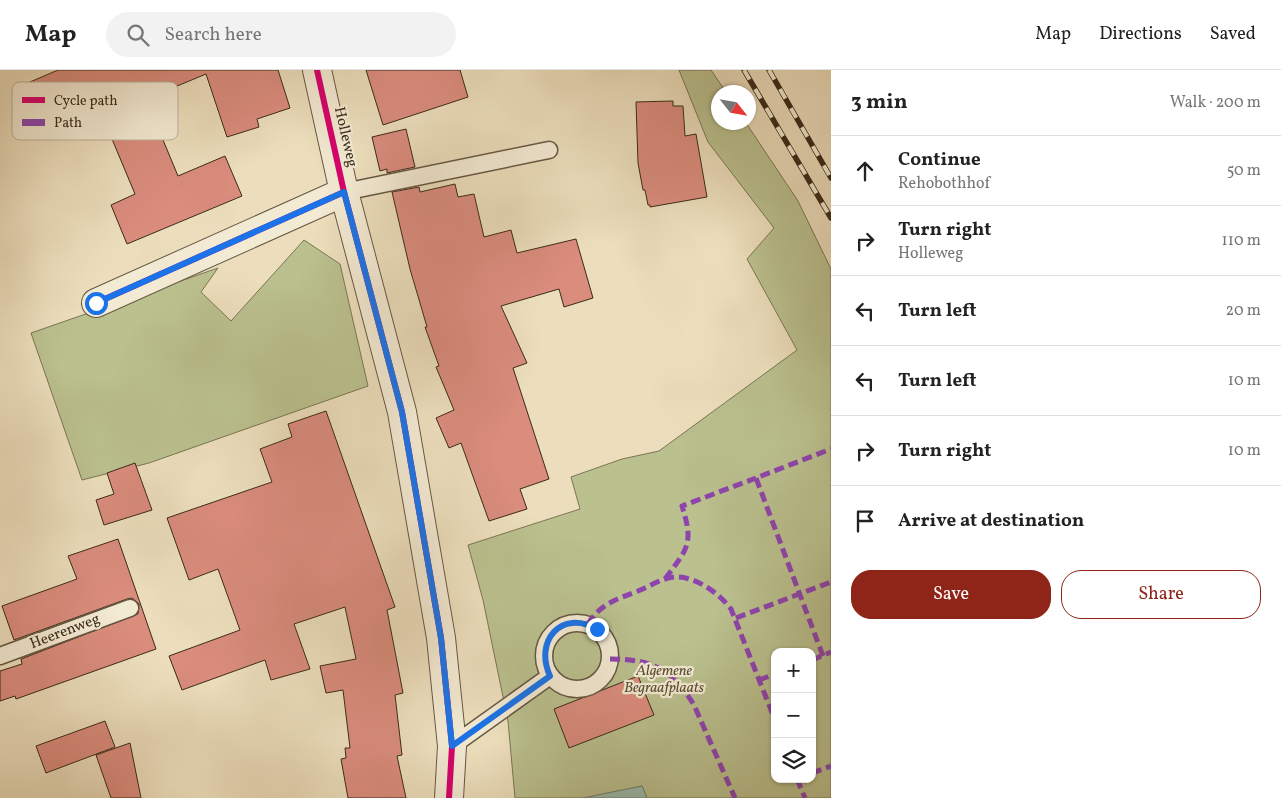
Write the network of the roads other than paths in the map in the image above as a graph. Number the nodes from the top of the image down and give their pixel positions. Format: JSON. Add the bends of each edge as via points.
{"nodes":[{"id":1,"x":317,"y":70,"type":"edge"},
{"id":2,"x":549,"y":150,"type":"dead end"},
{"id":3,"x":344,"y":192,"type":"junction"},
{"id":4,"x":96,"y":303,"type":"dead end"},
{"id":5,"x":130,"y":608,"type":"dead end"},
{"id":6,"x":0,"y":656,"type":"edge"},
{"id":7,"x":550,"y":676,"type":"junction"},
{"id":8,"x":452,"y":746,"type":"junction"},
{"id":9,"x":449,"y":798,"type":"edge"}],
"edges":[{"from":1,"to":3,"type":"street","name":"Holleweg"},
{"from":2,"to":3,"type":"lane"},
{"from":3,"to":4,"type":"street"},
{"from":3,"to":8,"type":"street","name":"Holleweg","via":[[402,412],[441,638]]},
{"from":5,"to":6,"type":"lane","name":"Heerenweg"},
{"from":7,"to":7,"type":"lane","via":[[568,688],[591,686],[607,670],[610,653],[604,637],[588,624],[567,624],[558,629],[548,640],[544,655]]},
{"from":7,"to":8,"type":"lane"},
{"from":8,"to":9,"type":"street","name":"Holleweg"}]}
